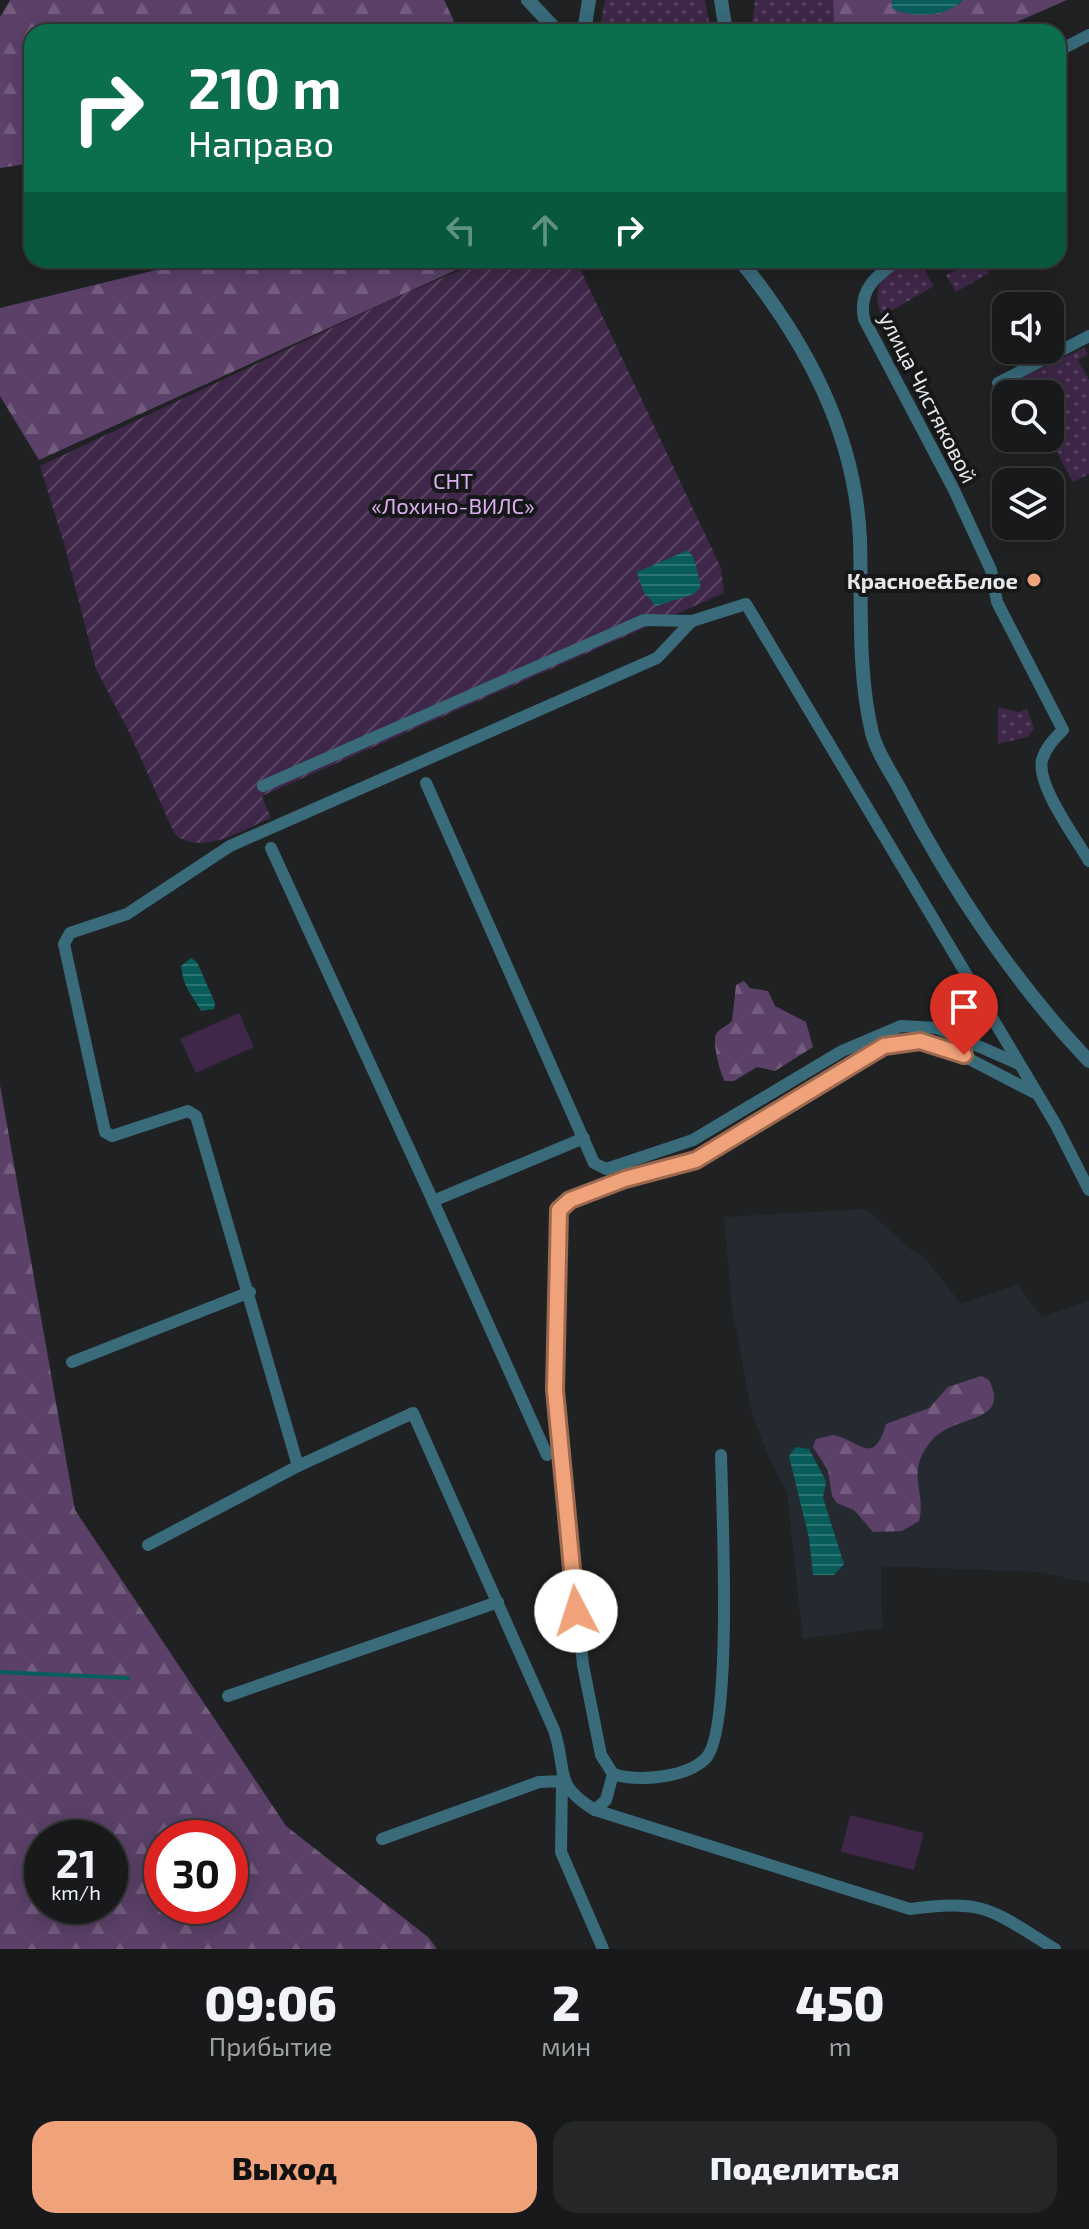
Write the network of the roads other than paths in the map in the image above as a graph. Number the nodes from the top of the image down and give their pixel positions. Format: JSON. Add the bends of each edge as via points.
{"nodes":[{"id":1,"x":528,"y":0,"type":"edge"},
{"id":2,"x":580,"y":0,"type":"edge"},
{"id":3,"x":589,"y":0,"type":"edge"},
{"id":4,"x":721,"y":0,"type":"edge"},
{"id":5,"x":550,"y":24,"type":"edge"},
{"id":6,"x":584,"y":24,"type":"edge"},
{"id":7,"x":584,"y":24,"type":"edge"},
{"id":8,"x":725,"y":24,"type":"edge"},
{"id":9,"x":1089,"y":35,"type":"edge"},
{"id":10,"x":1066,"y":47,"type":"edge"},
{"id":11,"x":746,"y":268,"type":"edge"},
{"id":12,"x":889,"y":268,"type":"edge"},
{"id":13,"x":1089,"y":336,"type":"edge"},
{"id":14,"x":1004,"y":380,"type":"edge"},
{"id":15,"x":692,"y":621,"type":"junction"},
{"id":16,"x":426,"y":783,"type":"dead end"},
{"id":17,"x":263,"y":786,"type":"dead end"},
{"id":18,"x":271,"y":848,"type":"dead end"},
{"id":19,"x":1089,"y":861,"type":"edge"},
{"id":20,"x":1089,"y":1061,"type":"edge"},
{"id":21,"x":1019,"y":1064,"type":"junction"},
{"id":22,"x":1037,"y":1095,"type":"junction"},
{"id":23,"x":584,"y":1138,"type":"junction"},
{"id":24,"x":1089,"y":1190,"type":"edge"},
{"id":25,"x":433,"y":1201,"type":"junction"},
{"id":26,"x":250,"y":1292,"type":"junction"},
{"id":27,"x":72,"y":1362,"type":"dead end"},
{"id":28,"x":547,"y":1455,"type":"dead end"},
{"id":29,"x":721,"y":1455,"type":"dead end"},
{"id":30,"x":298,"y":1466,"type":"junction"},
{"id":31,"x":148,"y":1545,"type":"dead end"},
{"id":32,"x":498,"y":1602,"type":"junction"},
{"id":33,"x":228,"y":1696,"type":"dead end"},
{"id":34,"x":613,"y":1774,"type":"junction"},
{"id":35,"x":562,"y":1781,"type":"junction"},
{"id":36,"x":595,"y":1810,"type":"junction"},
{"id":37,"x":382,"y":1839,"type":"dead end"},
{"id":38,"x":603,"y":1949,"type":"edge"},
{"id":39,"x":1055,"y":1949,"type":"edge"}],
"edges":[{"from":1,"to":5,"type":"street"},
{"from":2,"to":6,"type":"street"},
{"from":3,"to":7,"type":"street"},
{"from":4,"to":8,"type":"street"},
{"from":9,"to":10,"type":"street"},
{"from":11,"to":20,"type":"street","via":[[802,347],[834,412],[854,477],[865,692],[873,737],[928,844],[987,932]]},
{"from":12,"to":19,"type":"street","name":"улица Чистяковой","via":[[863,296],[864,319],[954,490],[991,570],[997,602],[1063,730],[1041,763],[1043,779]]},
{"from":13,"to":14,"type":"street"},
{"from":15,"to":17,"type":"street","via":[[644,620]]},
{"from":15,"to":21,"type":"street","via":[[746,604]]},
{"from":15,"to":26,"type":"street","via":[[657,658],[230,846],[127,914],[70,933],[64,944],[105,1132],[112,1136],[188,1111],[196,1116]]},
{"from":16,"to":23,"type":"street"},
{"from":18,"to":25,"type":"street"},
{"from":21,"to":22,"type":"street"},
{"from":21,"to":23,"type":"street","via":[[937,1028],[901,1026],[842,1051],[693,1140],[606,1169],[594,1163]]},
{"from":22,"to":24,"type":"street"},
{"from":22,"to":34,"type":"street","via":[[944,1046],[903,1041],[866,1054],[696,1160],[625,1179],[570,1200],[559,1210],[555,1390],[562,1469],[583,1665],[601,1755]]},
{"from":23,"to":25,"type":"street"},
{"from":25,"to":28,"type":"street"},
{"from":26,"to":27,"type":"street"},
{"from":26,"to":30,"type":"street"},
{"from":29,"to":34,"type":"street","via":[[722,1671],[716,1739],[707,1757],[675,1774]]},
{"from":30,"to":31,"type":"street"},
{"from":30,"to":32,"type":"street","via":[[413,1413]]},
{"from":32,"to":33,"type":"street"},
{"from":32,"to":35,"type":"street","via":[[554,1730]]},
{"from":34,"to":36,"type":"street","via":[[606,1800]]},
{"from":35,"to":36,"type":"street"},
{"from":35,"to":37,"type":"street","via":[[539,1782]]},
{"from":35,"to":38,"type":"street","via":[[561,1852]]},
{"from":36,"to":39,"type":"street","via":[[910,1909],[977,1905]]}]}
